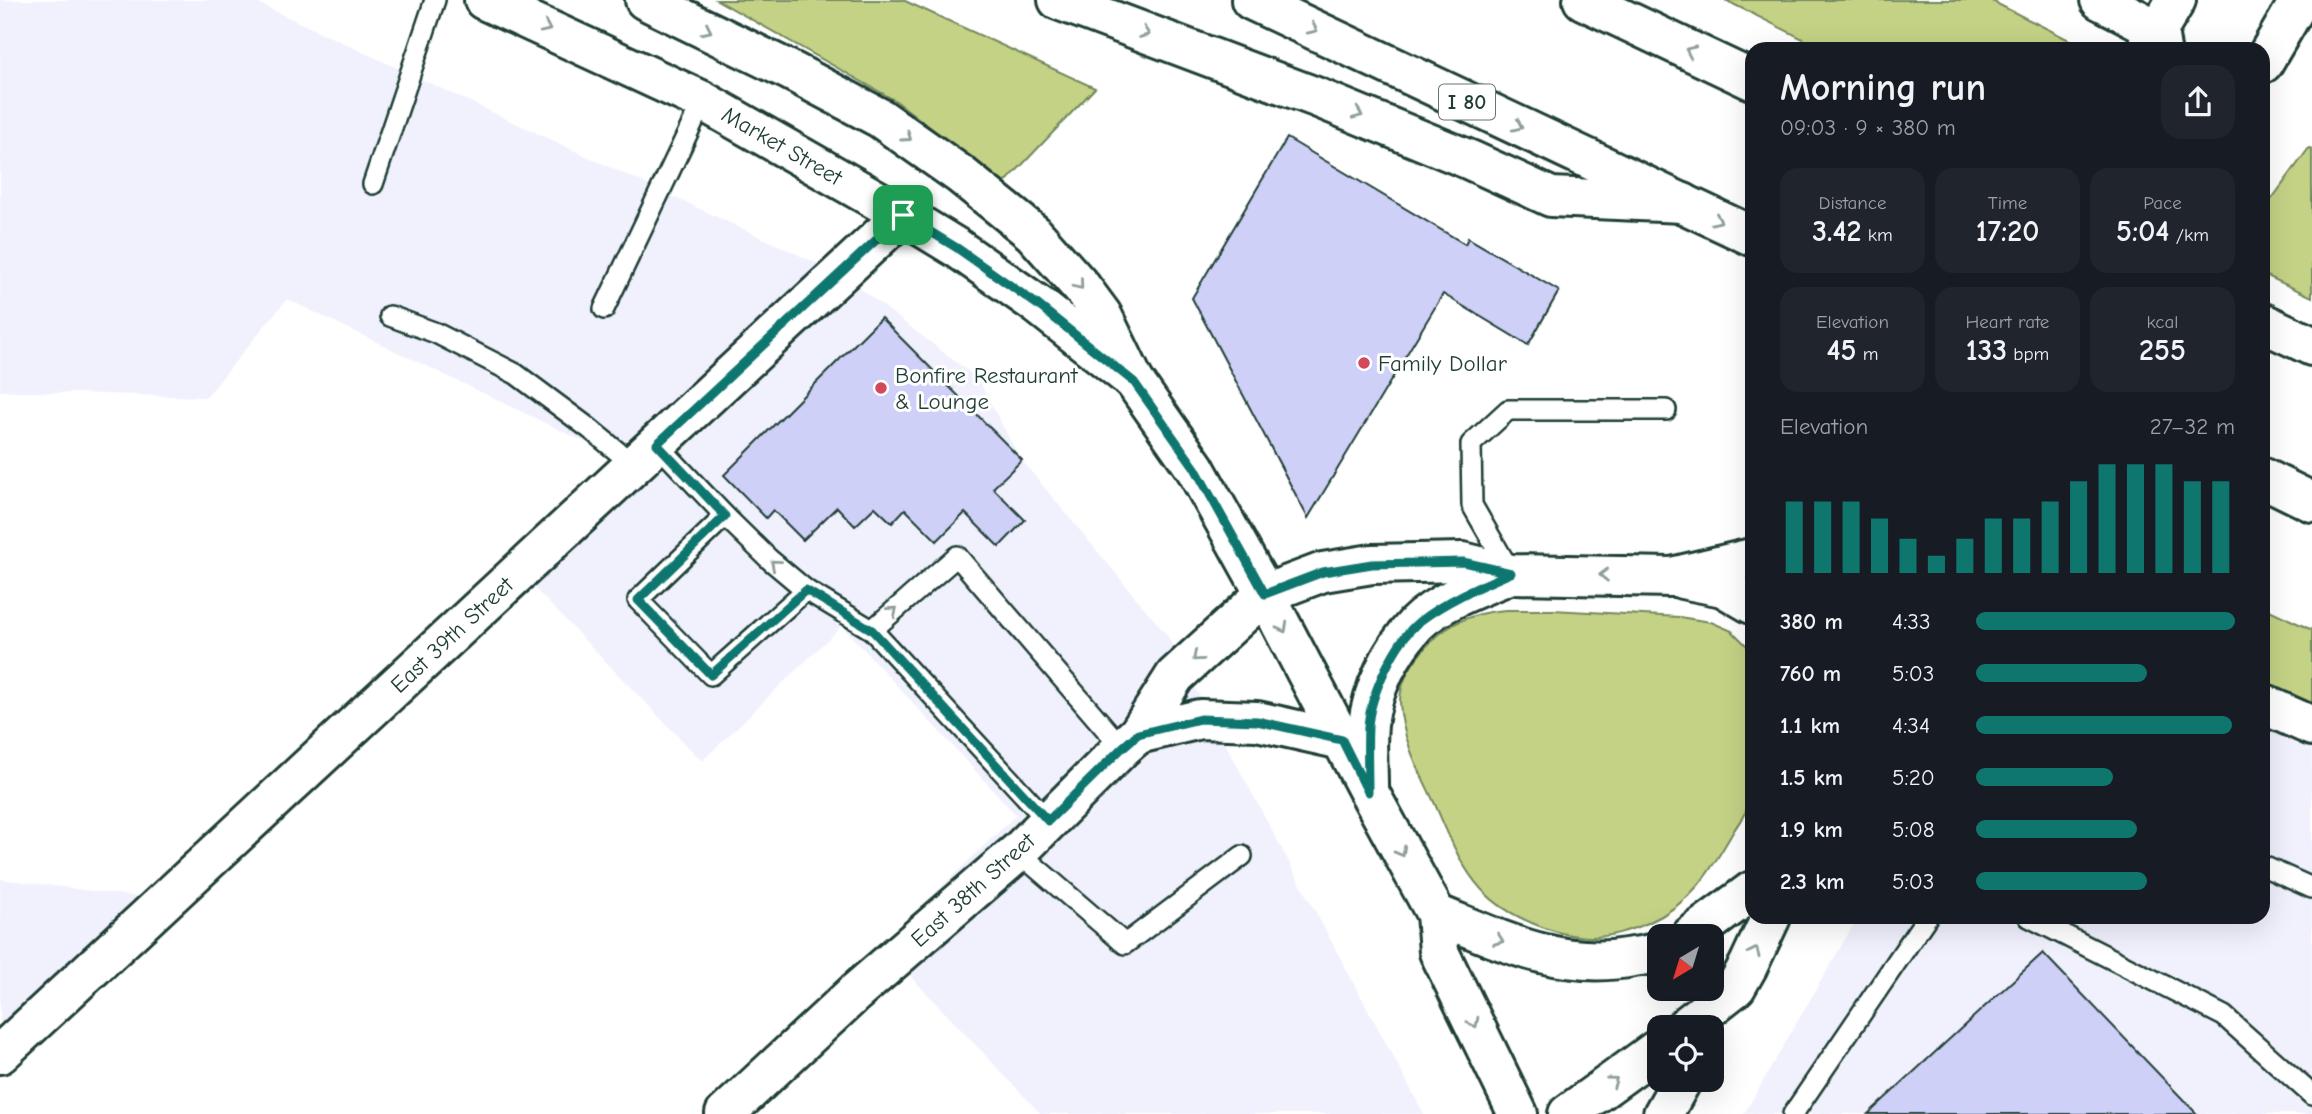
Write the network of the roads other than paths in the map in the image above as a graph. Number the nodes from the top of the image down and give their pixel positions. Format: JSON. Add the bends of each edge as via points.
{"nodes":[{"id":1,"x":435,"y":0,"type":"edge"},
{"id":2,"x":484,"y":0,"type":"edge"},
{"id":3,"x":645,"y":0,"type":"edge"},
{"id":4,"x":1058,"y":0,"type":"edge"},
{"id":5,"x":1251,"y":0,"type":"edge"},
{"id":6,"x":1583,"y":0,"type":"edge"},
{"id":7,"x":2100,"y":0,"type":"edge"},
{"id":8,"x":2300,"y":0,"type":"edge"},
{"id":9,"x":2160,"y":32,"type":"edge"},
{"id":10,"x":2270,"y":51,"type":"edge"},
{"id":11,"x":1745,"y":77,"type":"edge"},
{"id":12,"x":704,"y":101,"type":"junction"},
{"id":13,"x":373,"y":184,"type":"dead end"},
{"id":14,"x":1683,"y":203,"type":"junction"},
{"id":15,"x":903,"y":215,"type":"junction"},
{"id":16,"x":1745,"y":233,"type":"edge"},
{"id":17,"x":604,"y":309,"type":"dead end"},
{"id":18,"x":390,"y":316,"type":"dead end"},
{"id":19,"x":2270,"y":326,"type":"edge"},
{"id":20,"x":2312,"y":346,"type":"edge"},
{"id":21,"x":1134,"y":382,"type":"junction"},
{"id":22,"x":1666,"y":410,"type":"dead end"},
{"id":23,"x":646,"y":455,"type":"junction"},
{"id":24,"x":2270,"y":481,"type":"edge"},
{"id":25,"x":2312,"y":502,"type":"edge"},
{"id":26,"x":725,"y":516,"type":"junction"},
{"id":27,"x":1745,"y":560,"type":"edge"},
{"id":28,"x":1511,"y":573,"type":"junction"},
{"id":29,"x":1672,"y":577,"type":"junction"},
{"id":30,"x":806,"y":590,"type":"junction"},
{"id":31,"x":1265,"y":594,"type":"junction"},
{"id":32,"x":1745,"y":600,"type":"edge"},
{"id":33,"x":872,"y":630,"type":"junction"},
{"id":34,"x":2270,"y":707,"type":"edge"},
{"id":35,"x":2312,"y":726,"type":"edge"},
{"id":36,"x":1342,"y":740,"type":"junction"},
{"id":37,"x":1130,"y":741,"type":"junction"},
{"id":38,"x":1368,"y":792,"type":"junction"},
{"id":39,"x":1048,"y":821,"type":"junction"},
{"id":40,"x":1018,"y":852,"type":"junction"},
{"id":41,"x":1242,"y":856,"type":"dead end"},
{"id":42,"x":2270,"y":869,"type":"edge"},
{"id":43,"x":2312,"y":888,"type":"edge"},
{"id":44,"x":1745,"y":896,"type":"edge"},
{"id":45,"x":1436,"y":914,"type":"junction"},
{"id":46,"x":1707,"y":924,"type":"edge"},
{"id":47,"x":1768,"y":924,"type":"edge"},
{"id":48,"x":1922,"y":924,"type":"edge"},
{"id":49,"x":2043,"y":924,"type":"edge"},
{"id":50,"x":1647,"y":954,"type":"edge"},
{"id":51,"x":1736,"y":987,"type":"junction"},
{"id":52,"x":1700,"y":1015,"type":"edge"},
{"id":53,"x":1720,"y":1015,"type":"edge"},
{"id":54,"x":0,"y":1054,"type":"edge"},
{"id":55,"x":1647,"y":1057,"type":"edge"},
{"id":56,"x":2312,"y":1095,"type":"edge"},
{"id":57,"x":725,"y":1114,"type":"edge"},
{"id":58,"x":1518,"y":1114,"type":"edge"},
{"id":59,"x":1567,"y":1114,"type":"edge"},
{"id":60,"x":1793,"y":1114,"type":"edge"}],
"edges":[{"from":1,"to":13,"type":"lane"},
{"from":2,"to":12,"type":"main road","name":"Market Street","one_way":true},
{"from":3,"to":21,"type":"main road","one_way":true,"via":[[880,118],[961,175],[1033,233],[1082,288],[1102,315]]},
{"from":4,"to":14,"type":"main road","one_way":true,"via":[[1317,97],[1551,197]]},
{"from":5,"to":14,"type":"main road","number":"I 80","one_way":true},
{"from":11,"to":6,"type":"main road","one_way":true},
{"from":7,"to":9,"type":"main road"},
{"from":8,"to":10,"type":"main road"},
{"from":12,"to":15,"type":"main road","name":"Market Street"},
{"from":12,"to":17,"type":"lane"},
{"from":14,"to":16,"type":"main road","number":"I 80","one_way":true},
{"from":15,"to":21,"type":"main road","name":"Market Street","via":[[1038,305]]},
{"from":15,"to":23,"type":"main road","name":"East 39th Street"},
{"from":18,"to":23,"type":"lane","via":[[436,333],[516,374],[590,429]]},
{"from":19,"to":20,"type":"main road"},
{"from":21,"to":31,"type":"main road","name":"Market Street","via":[[1195,468]]},
{"from":22,"to":28,"type":"lane","via":[[1508,410],[1471,444],[1472,505]]},
{"from":23,"to":26,"type":"lane"},
{"from":23,"to":54,"type":"main road","name":"East 39th Street"},
{"from":24,"to":25,"type":"main road"},
{"from":30,"to":26,"type":"lane","one_way":true},
{"from":26,"to":30,"type":"lane","via":[[638,600],[711,675]]},
{"from":27,"to":29,"type":"main road"},
{"from":29,"to":28,"type":"main road","one_way":true},
{"from":28,"to":31,"type":"main road","via":[[1463,562],[1372,564],[1323,572]]},
{"from":28,"to":38,"type":"main road","via":[[1447,602],[1417,623],[1396,651],[1379,682],[1368,724]]},
{"from":29,"to":32,"type":"main road","via":[[1723,587]]},
{"from":30,"to":33,"type":"lane"},
{"from":31,"to":36,"type":"main road","name":"Market Street","one_way":true},
{"from":31,"to":37,"type":"main road","name":"East 38th Street","one_way":true,"via":[[1175,676]]},
{"from":33,"to":37,"type":"lane","one_way":true,"via":[[957,556]]},
{"from":33,"to":39,"type":"lane"},
{"from":34,"to":35,"type":"main road"},
{"from":36,"to":37,"type":"main road","via":[[1257,721],[1200,719]]},
{"from":36,"to":38,"type":"main road","name":"Market Street"},
{"from":37,"to":39,"type":"main road","name":"East 38th Street"},
{"from":38,"to":45,"type":"main road","name":"Market Street","one_way":true},
{"from":39,"to":40,"type":"main road","name":"East 38th Street"},
{"from":40,"to":41,"type":"lane","via":[[1125,944]]},
{"from":40,"to":57,"type":"main road","name":"East 38th Street","via":[[856,992]]},
{"from":42,"to":43,"type":"lane"},
{"from":44,"to":46,"type":"main road"},
{"from":45,"to":50,"type":"main road","one_way":true,"via":[[1513,946],[1569,960],[1616,961]]},
{"from":45,"to":58,"type":"main road","name":"Market Street","one_way":true,"via":[[1439,952]]},
{"from":51,"to":47,"type":"main road","one_way":true},
{"from":48,"to":60,"type":"lane"},
{"from":49,"to":56,"type":"lane","via":[[2224,1016]]},
{"from":51,"to":52,"type":"main road"},
{"from":51,"to":53,"type":"main road"},
{"from":59,"to":55,"type":"main road","one_way":true}]}
